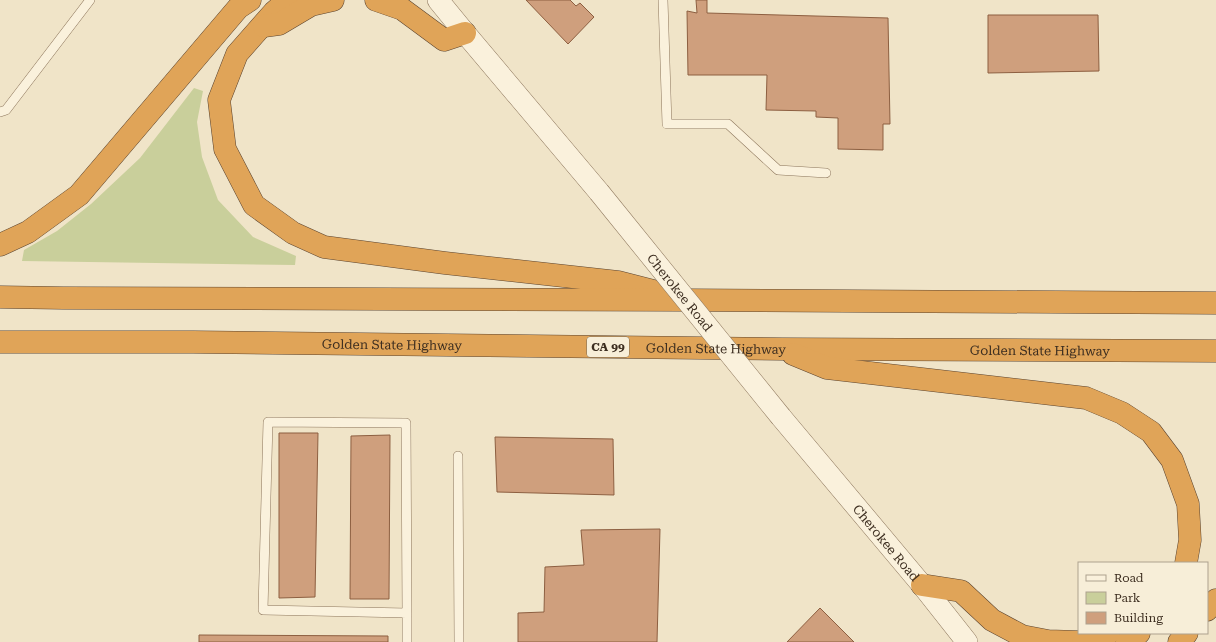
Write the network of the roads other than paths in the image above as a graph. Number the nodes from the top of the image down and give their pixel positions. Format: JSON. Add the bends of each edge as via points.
{"nodes":[{"id":1,"x":90,"y":0,"type":"edge"},
{"id":2,"x":288,"y":0,"type":"edge"},
{"id":3,"x":333,"y":0,"type":"edge"},
{"id":4,"x":376,"y":0,"type":"edge"},
{"id":5,"x":438,"y":0,"type":"edge"},
{"id":6,"x":663,"y":0,"type":"edge"},
{"id":7,"x":243,"y":3,"type":"edge"},
{"id":8,"x":261,"y":27,"type":"junction"},
{"id":9,"x":464,"y":33,"type":"junction"},
{"id":10,"x":0,"y":112,"type":"edge"},
{"id":11,"x":826,"y":173,"type":"dead end"},
{"id":12,"x":0,"y":246,"type":"edge"},
{"id":13,"x":0,"y":297,"type":"edge"},
{"id":14,"x":684,"y":300,"type":"junction"},
{"id":15,"x":1216,"y":303,"type":"edge"},
{"id":16,"x":0,"y":342,"type":"edge"},
{"id":17,"x":782,"y":349,"type":"junction"},
{"id":18,"x":1216,"y":351,"type":"edge"},
{"id":19,"x":458,"y":456,"type":"dead end"},
{"id":20,"x":1186,"y":562,"type":"edge"},
{"id":21,"x":922,"y":585,"type":"junction"},
{"id":22,"x":1216,"y":600,"type":"edge"},
{"id":23,"x":1208,"y":609,"type":"edge"},
{"id":24,"x":407,"y":613,"type":"junction"},
{"id":25,"x":1106,"y":634,"type":"edge"},
{"id":26,"x":1138,"y":634,"type":"edge"},
{"id":27,"x":1186,"y":634,"type":"edge"},
{"id":28,"x":407,"y":642,"type":"edge"},
{"id":29,"x":460,"y":642,"type":"edge"},
{"id":30,"x":967,"y":642,"type":"edge"},
{"id":31,"x":1079,"y":642,"type":"edge"},
{"id":32,"x":1083,"y":642,"type":"edge"},
{"id":33,"x":1127,"y":642,"type":"edge"},
{"id":34,"x":1179,"y":642,"type":"edge"}],
"edges":[{"from":1,"to":10,"type":"lane","via":[[6,110]]},
{"from":2,"to":8,"type":"highway"},
{"from":3,"to":8,"type":"highway","via":[[311,5],[279,24]]},
{"from":4,"to":9,"type":"highway","via":[[402,8],[444,40]]},
{"from":5,"to":9,"type":"street","name":"Cherokee Road"},
{"from":6,"to":11,"type":"lane","via":[[667,124],[728,124],[778,170]]},
{"from":7,"to":12,"type":"highway","via":[[79,195],[28,232]]},
{"from":8,"to":14,"type":"highway","via":[[237,54],[219,100],[225,149],[254,205],[292,233],[324,247],[618,282]]},
{"from":9,"to":21,"type":"street","name":"Cherokee Road","bridge":true,"via":[[599,192],[781,417]]},
{"from":13,"to":14,"type":"highway"},
{"from":14,"to":15,"type":"highway"},
{"from":16,"to":17,"type":"highway","name":"Golden State Highway","number":"CA 99"},
{"from":17,"to":18,"type":"highway","name":"Golden State Highway","number":"CA 99"},
{"from":17,"to":20,"type":"highway","via":[[827,368],[1086,398],[1122,413],[1151,432],[1172,460],[1188,504],[1190,540]]},
{"from":19,"to":29,"type":"lane"},
{"from":21,"to":30,"type":"street","name":"Cherokee Road"},
{"from":21,"to":31,"type":"highway","via":[[961,591],[992,620],[1022,636],[1048,641]]},
{"from":22,"to":23,"type":"highway"},
{"from":24,"to":24,"type":"lane","via":[[406,423],[268,422],[263,610]]},
{"from":24,"to":28,"type":"lane"},
{"from":25,"to":32,"type":"highway"},
{"from":26,"to":33,"type":"highway"},
{"from":27,"to":34,"type":"highway"}]}
